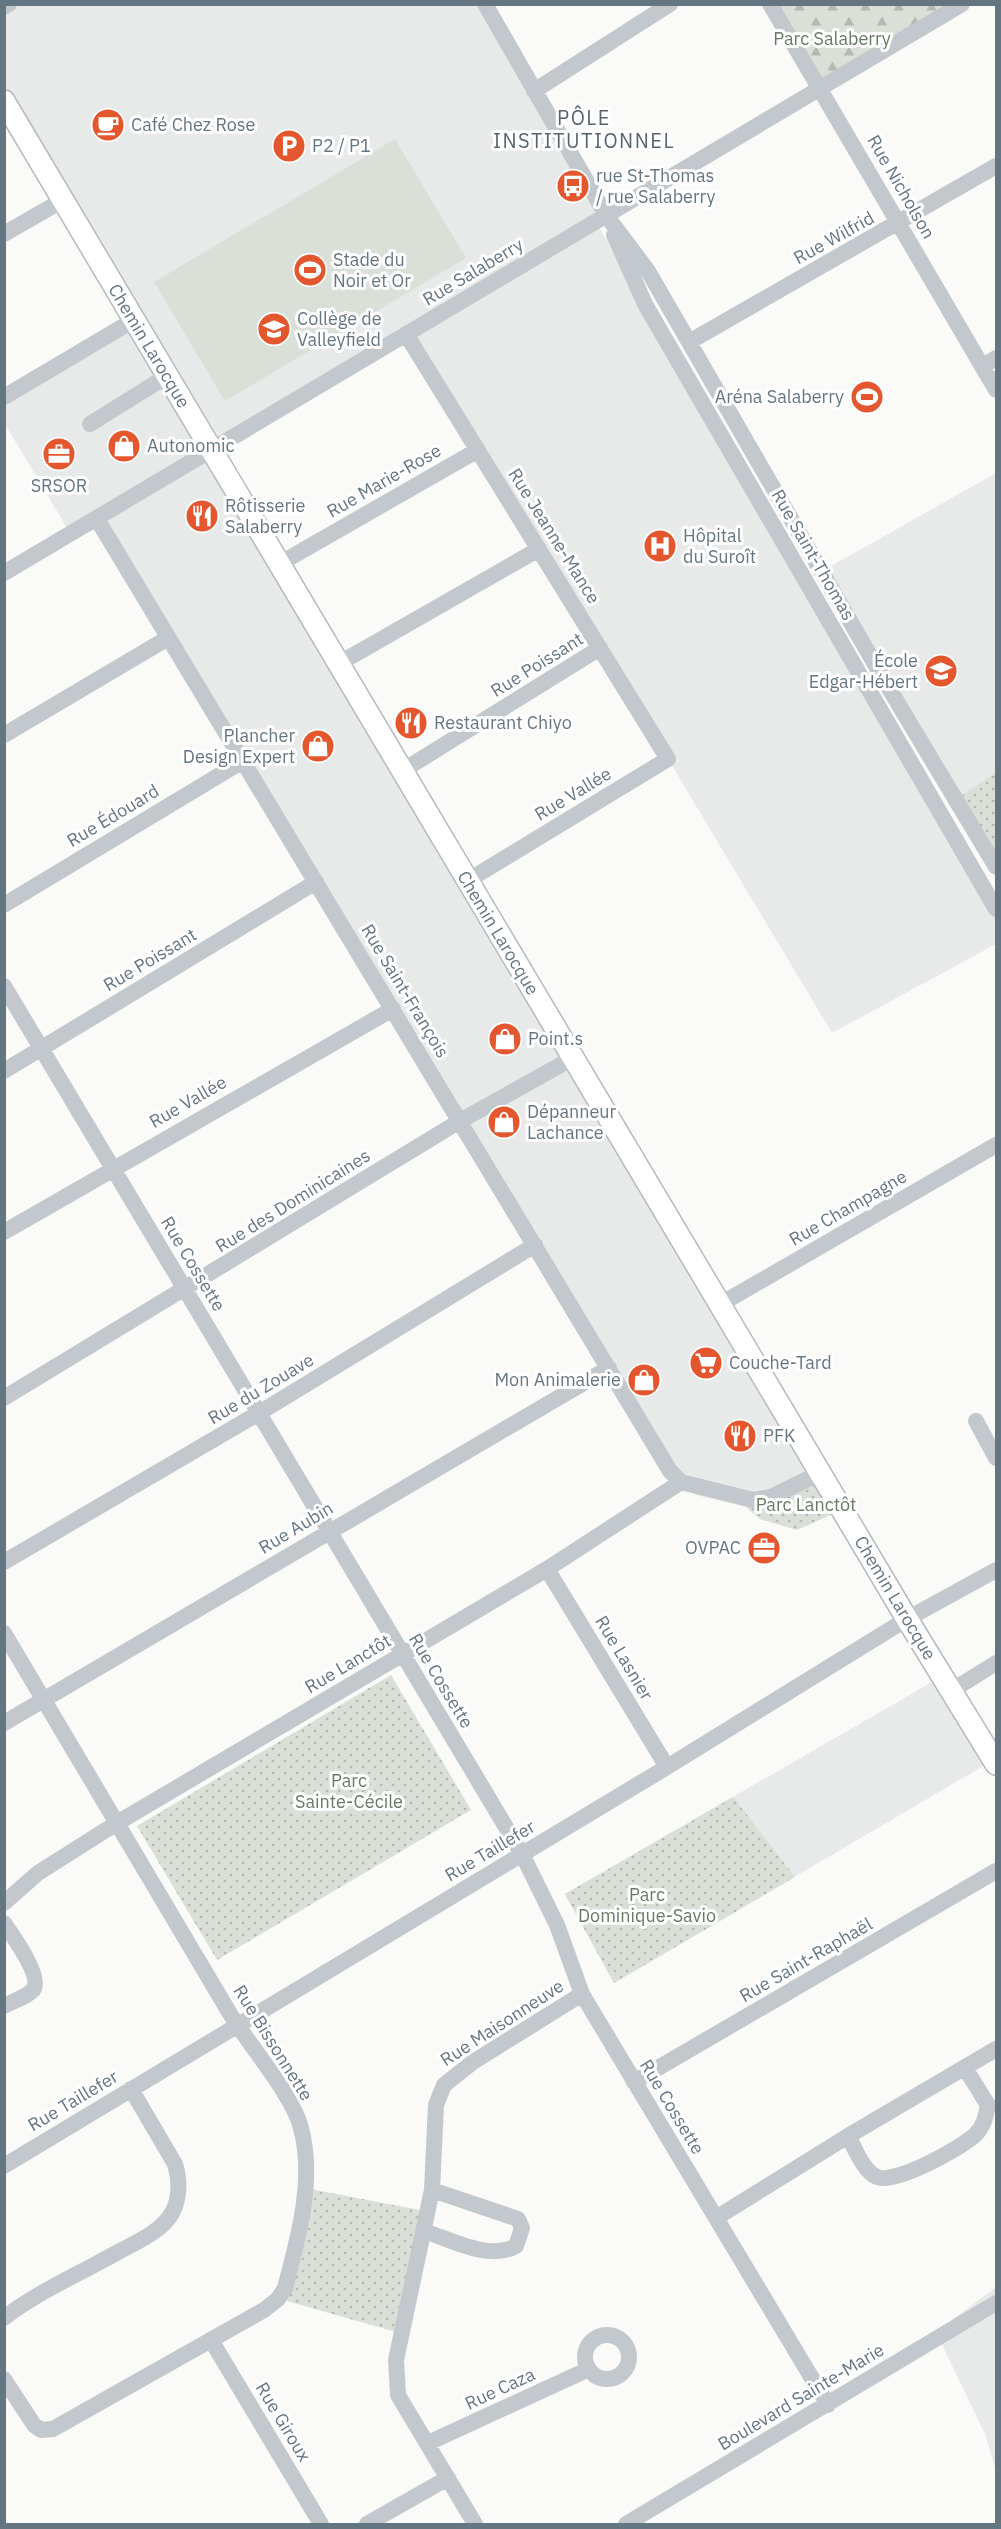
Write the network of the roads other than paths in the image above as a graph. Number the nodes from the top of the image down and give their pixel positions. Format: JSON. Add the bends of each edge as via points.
{"nodes":[{"id":1,"x":9,"y":4,"type":"edge"},
{"id":2,"x":484,"y":4,"type":"edge"},
{"id":3,"x":670,"y":4,"type":"edge"},
{"id":4,"x":770,"y":4,"type":"edge"},
{"id":5,"x":962,"y":4,"type":"edge"},
{"id":6,"x":4,"y":7,"type":"edge"},
{"id":7,"x":821,"y":88,"type":"junction"},
{"id":8,"x":534,"y":91,"type":"junction"},
{"id":9,"x":4,"y":101,"type":"edge"},
{"id":10,"x":996,"y":166,"type":"edge"},
{"id":11,"x":63,"y":200,"type":"junction"},
{"id":12,"x":606,"y":215,"type":"junction"},
{"id":13,"x":899,"y":224,"type":"junction"},
{"id":14,"x":4,"y":234,"type":"edge"},
{"id":15,"x":134,"y":320,"type":"junction"},
{"id":16,"x":406,"y":334,"type":"junction"},
{"id":17,"x":689,"y":342,"type":"junction"},
{"id":18,"x":990,"y":362,"type":"edge"},
{"id":19,"x":167,"y":376,"type":"junction"},
{"id":20,"x":996,"y":390,"type":"edge"},
{"id":21,"x":4,"y":397,"type":"edge"},
{"id":22,"x":90,"y":424,"type":"dead end"},
{"id":23,"x":211,"y":450,"type":"junction"},
{"id":24,"x":478,"y":450,"type":"junction"},
{"id":25,"x":97,"y":519,"type":"junction"},
{"id":26,"x":539,"y":549,"type":"junction"},
{"id":27,"x":279,"y":564,"type":"junction"},
{"id":28,"x":4,"y":573,"type":"edge"},
{"id":29,"x":168,"y":638,"type":"junction"},
{"id":30,"x":600,"y":648,"type":"junction"},
{"id":31,"x":338,"y":664,"type":"junction"},
{"id":32,"x":4,"y":735,"type":"edge"},
{"id":33,"x":668,"y":759,"type":"joint"},
{"id":34,"x":243,"y":761,"type":"junction"},
{"id":35,"x":402,"y":771,"type":"junction"},
{"id":36,"x":957,"y":801,"type":"junction"},
{"id":37,"x":940,"y":810,"type":"junction"},
{"id":38,"x":996,"y":867,"type":"edge"},
{"id":39,"x":467,"y":881,"type":"junction"},
{"id":40,"x":316,"y":882,"type":"junction"},
{"id":41,"x":4,"y":904,"type":"edge"},
{"id":42,"x":996,"y":909,"type":"edge"},
{"id":43,"x":4,"y":986,"type":"edge"},
{"id":44,"x":393,"y":1009,"type":"junction"},
{"id":45,"x":42,"y":1048,"type":"junction"},
{"id":46,"x":573,"y":1058,"type":"junction"},
{"id":47,"x":4,"y":1071,"type":"edge"},
{"id":48,"x":460,"y":1121,"type":"junction"},
{"id":49,"x":996,"y":1145,"type":"edge"},
{"id":50,"x":113,"y":1167,"type":"junction"},
{"id":51,"x":4,"y":1232,"type":"edge"},
{"id":52,"x":535,"y":1245,"type":"junction"},
{"id":53,"x":186,"y":1290,"type":"junction"},
{"id":54,"x":720,"y":1305,"type":"junction"},
{"id":55,"x":609,"y":1368,"type":"junction"},
{"id":56,"x":4,"y":1398,"type":"edge"},
{"id":57,"x":259,"y":1413,"type":"junction"},
{"id":58,"x":976,"y":1422,"type":"dead end"},
{"id":59,"x":996,"y":1458,"type":"edge"},
{"id":60,"x":820,"y":1473,"type":"junction"},
{"id":61,"x":681,"y":1482,"type":"junction"},
{"id":62,"x":329,"y":1531,"type":"junction"},
{"id":63,"x":4,"y":1562,"type":"edge"},
{"id":64,"x":547,"y":1569,"type":"junction"},
{"id":65,"x":996,"y":1570,"type":"edge"},
{"id":66,"x":907,"y":1619,"type":"junction"},
{"id":67,"x":4,"y":1633,"type":"edge"},
{"id":68,"x":403,"y":1654,"type":"junction"},
{"id":69,"x":996,"y":1664,"type":"edge"},
{"id":70,"x":951,"y":1691,"type":"junction"},
{"id":71,"x":44,"y":1700,"type":"junction"},
{"id":72,"x":4,"y":1723,"type":"edge"},
{"id":73,"x":996,"y":1764,"type":"edge"},
{"id":74,"x":667,"y":1767,"type":"junction"},
{"id":75,"x":117,"y":1823,"type":"junction"},
{"id":76,"x":522,"y":1854,"type":"junction"},
{"id":77,"x":996,"y":1871,"type":"edge"},
{"id":78,"x":4,"y":1903,"type":"edge"},
{"id":79,"x":4,"y":1923,"type":"edge"},
{"id":80,"x":582,"y":1994,"type":"junction"},
{"id":81,"x":6,"y":2001,"type":"edge"},
{"id":82,"x":237,"y":2026,"type":"junction"},
{"id":83,"x":996,"y":2049,"type":"edge"},
{"id":84,"x":965,"y":2068,"type":"junction"},
{"id":85,"x":634,"y":2082,"type":"junction"},
{"id":86,"x":131,"y":2089,"type":"junction"},
{"id":87,"x":848,"y":2136,"type":"junction"},
{"id":88,"x":4,"y":2166,"type":"edge"},
{"id":89,"x":432,"y":2190,"type":"junction"},
{"id":90,"x":716,"y":2218,"type":"junction"},
{"id":91,"x":424,"y":2231,"type":"junction"},
{"id":92,"x":996,"y":2303,"type":"edge"},
{"id":93,"x":4,"y":2318,"type":"edge"},
{"id":94,"x":211,"y":2340,"type":"junction"},
{"id":95,"x":589,"y":2369,"type":"dead end"},
{"id":96,"x":4,"y":2379,"type":"edge"},
{"id":97,"x":828,"y":2405,"type":"junction"},
{"id":98,"x":428,"y":2443,"type":"junction"},
{"id":99,"x":448,"y":2478,"type":"junction"},
{"id":100,"x":321,"y":2524,"type":"edge"},
{"id":101,"x":367,"y":2524,"type":"edge"},
{"id":102,"x":476,"y":2524,"type":"edge"},
{"id":103,"x":626,"y":2524,"type":"edge"}],
"edges":[{"from":1,"to":6,"type":"street"},
{"from":2,"to":8,"type":"street","name":"Rue Saint-Thomas"},
{"from":3,"to":8,"type":"street"},
{"from":4,"to":7,"type":"street","name":"Rue Nicholson"},
{"from":5,"to":7,"type":"street","name":"Rue Salaberry"},
{"from":7,"to":12,"type":"street","name":"Rue Salaberry"},
{"from":7,"to":13,"type":"street","name":"Rue Nicholson"},
{"from":8,"to":12,"type":"street","name":"Rue Saint-Thomas"},
{"from":9,"to":11,"type":"main road","name":"Chemin Larocque"},
{"from":10,"to":13,"type":"street","name":"Rue Wilfrid"},
{"from":11,"to":14,"type":"street"},
{"from":11,"to":15,"type":"main road","name":"Chemin Larocque"},
{"from":12,"to":16,"type":"street","name":"Rue Salaberry"},
{"from":12,"to":17,"type":"street","name":"Rue Saint-Thomas","via":[[648,271]]},
{"from":12,"to":37,"type":"street","name":"Rue Saint-Thomas","via":[[646,306]]},
{"from":13,"to":17,"type":"street","name":"Rue Wilfrid"},
{"from":13,"to":18,"type":"street","name":"Rue Nicholson"},
{"from":15,"to":19,"type":"main road","name":"Chemin Larocque"},
{"from":15,"to":21,"type":"street"},
{"from":16,"to":23,"type":"street","name":"Rue Salaberry"},
{"from":16,"to":24,"type":"street","name":"Rue Jeanne-Mance"},
{"from":17,"to":36,"type":"street","name":"Rue Saint-Thomas"},
{"from":18,"to":20,"type":"street","name":"Rue Nicholson"},
{"from":19,"to":22,"type":"street"},
{"from":19,"to":23,"type":"main road","name":"Chemin Larocque"},
{"from":23,"to":25,"type":"street","name":"Rue Salaberry"},
{"from":23,"to":27,"type":"main road","name":"Chemin Larocque"},
{"from":24,"to":26,"type":"street","name":"Rue Jeanne-Mance"},
{"from":24,"to":27,"type":"street","name":"Rue Marie-Rose"},
{"from":25,"to":28,"type":"street","name":"Rue Salaberry"},
{"from":25,"to":29,"type":"street","name":"Rue Saint-François"},
{"from":26,"to":30,"type":"street","name":"Rue Jeanne-Mance"},
{"from":26,"to":31,"type":"street"},
{"from":27,"to":31,"type":"main road","name":"Chemin Larocque"},
{"from":29,"to":32,"type":"street"},
{"from":29,"to":34,"type":"street","name":"Rue Saint-François"},
{"from":30,"to":33,"type":"street","name":"Rue Jeanne-Mance"},
{"from":30,"to":35,"type":"street","name":"Rue Poissant"},
{"from":31,"to":35,"type":"main road","name":"Chemin Larocque"},
{"from":33,"to":39,"type":"street","name":"Rue Vallée"},
{"from":34,"to":40,"type":"street","name":"Rue Saint-François"},
{"from":34,"to":41,"type":"street","name":"Rue Édouard"},
{"from":35,"to":39,"type":"main road","name":"Chemin Larocque"},
{"from":36,"to":37,"type":"street"},
{"from":36,"to":38,"type":"street","name":"Rue Saint-Thomas"},
{"from":37,"to":42,"type":"street","name":"Rue Saint-Thomas"},
{"from":39,"to":46,"type":"main road","name":"Chemin Larocque"},
{"from":40,"to":44,"type":"street","name":"Rue Saint-François"},
{"from":40,"to":45,"type":"street","name":"Rue Poissant"},
{"from":43,"to":45,"type":"street","name":"Rue Cossette"},
{"from":44,"to":48,"type":"street","name":"Rue Saint-François"},
{"from":44,"to":50,"type":"street","name":"Rue Vallée"},
{"from":45,"to":47,"type":"street","name":"Rue Poissant"},
{"from":45,"to":50,"type":"street","name":"Rue Cossette"},
{"from":46,"to":48,"type":"street","name":"Rue des Dominicaines"},
{"from":46,"to":54,"type":"main road","name":"Chemin Larocque"},
{"from":48,"to":52,"type":"street","name":"Rue Saint-François"},
{"from":48,"to":53,"type":"street","name":"Rue des Dominicaines"},
{"from":49,"to":54,"type":"street","name":"Rue Champagne"},
{"from":50,"to":51,"type":"street","name":"Rue Vallée"},
{"from":50,"to":53,"type":"street","name":"Rue Cossette"},
{"from":52,"to":55,"type":"street","name":"Rue Saint-François"},
{"from":52,"to":57,"type":"street","name":"Rue du Zouave"},
{"from":53,"to":56,"type":"street","name":"Rue des Dominicaines"},
{"from":53,"to":57,"type":"street","name":"Rue Cossette"},
{"from":54,"to":60,"type":"main road","name":"Chemin Larocque"},
{"from":55,"to":61,"type":"street","name":"Rue Saint-François","via":[[670,1471]]},
{"from":55,"to":62,"type":"street","name":"Rue Aubin"},
{"from":57,"to":62,"type":"street","name":"Rue Cossette"},
{"from":57,"to":63,"type":"street","name":"Rue du Zouave"},
{"from":58,"to":59,"type":"street"},
{"from":60,"to":61,"type":"street","via":[[771,1497],[753,1500]]},
{"from":60,"to":66,"type":"main road","name":"Chemin Larocque"},
{"from":61,"to":64,"type":"street","name":"Rue Lanctôt"},
{"from":62,"to":68,"type":"street","name":"Rue Cossette"},
{"from":62,"to":71,"type":"street","name":"Rue Aubin"},
{"from":64,"to":68,"type":"street","name":"Rue Lanctôt"},
{"from":64,"to":74,"type":"street","name":"Rue Lasnier"},
{"from":65,"to":66,"type":"street","name":"Rue Taillefer"},
{"from":66,"to":70,"type":"main road","name":"Chemin Larocque"},
{"from":66,"to":74,"type":"street","name":"Rue Taillefer"},
{"from":67,"to":71,"type":"street","name":"Rue Bissonnette"},
{"from":68,"to":75,"type":"street","name":"Rue Lanctôt"},
{"from":68,"to":76,"type":"street","name":"Rue Cossette"},
{"from":69,"to":70,"type":"street"},
{"from":70,"to":73,"type":"main road","name":"Chemin Larocque"},
{"from":71,"to":72,"type":"street","name":"Rue Aubin"},
{"from":71,"to":75,"type":"street","name":"Rue Bissonnette"},
{"from":74,"to":76,"type":"street","name":"Rue Taillefer"},
{"from":75,"to":78,"type":"street","name":"Rue Lanctôt","via":[[38,1873]]},
{"from":75,"to":82,"type":"street","name":"Rue Bissonnette"},
{"from":76,"to":80,"type":"street","name":"Rue Cossette","via":[[557,1925]]},
{"from":76,"to":82,"type":"street","name":"Rue Taillefer"},
{"from":77,"to":85,"type":"street","name":"Rue Saint-Raphaël"},
{"from":79,"to":81,"type":"street","via":[[34,1973],[35,1983],[27,1994]]},
{"from":80,"to":85,"type":"street","name":"Rue Cossette"},
{"from":80,"to":89,"type":"street","name":"Rue Maisonneuve","via":[[473,2062],[444,2085],[436,2104]]},
{"from":82,"to":86,"type":"street","name":"Rue Taillefer"},
{"from":82,"to":94,"type":"street","name":"Rue Bissonnette","via":[[300,2124],[307,2158],[306,2187],[285,2288],[264,2310]]},
{"from":83,"to":84,"type":"street"},
{"from":84,"to":87,"type":"street"},
{"from":84,"to":87,"type":"street","via":[[988,2104],[984,2122],[975,2135],[911,2173],[895,2178],[877,2177],[868,2170]]},
{"from":85,"to":90,"type":"street","name":"Rue Cossette"},
{"from":86,"to":88,"type":"street","name":"Rue Taillefer"},
{"from":86,"to":93,"type":"street","via":[[175,2164],[178,2196],[172,2214],[145,2237]]},
{"from":87,"to":90,"type":"street"},
{"from":89,"to":91,"type":"street","name":"Rue Maisonneuve"},
{"from":89,"to":91,"type":"street","via":[[518,2219],[522,2228],[516,2246],[492,2253]]},
{"from":90,"to":97,"type":"street","name":"Rue Cossette"},
{"from":91,"to":98,"type":"street","name":"Rue Maisonneuve","via":[[396,2360],[398,2395]]},
{"from":92,"to":97,"type":"street","name":"Boulevard Sainte-Marie"},
{"from":94,"to":96,"type":"street","name":"Rue Bissonnette","via":[[53,2429],[34,2426]]},
{"from":94,"to":100,"type":"street","name":"Rue Giroux"},
{"from":95,"to":98,"type":"street","name":"Rue Caza"},
{"from":97,"to":103,"type":"street","name":"Boulevard Sainte-Marie"},
{"from":98,"to":99,"type":"street","name":"Rue Maisonneuve"},
{"from":99,"to":101,"type":"street"},
{"from":99,"to":102,"type":"street","name":"Rue Maisonneuve"}]}
